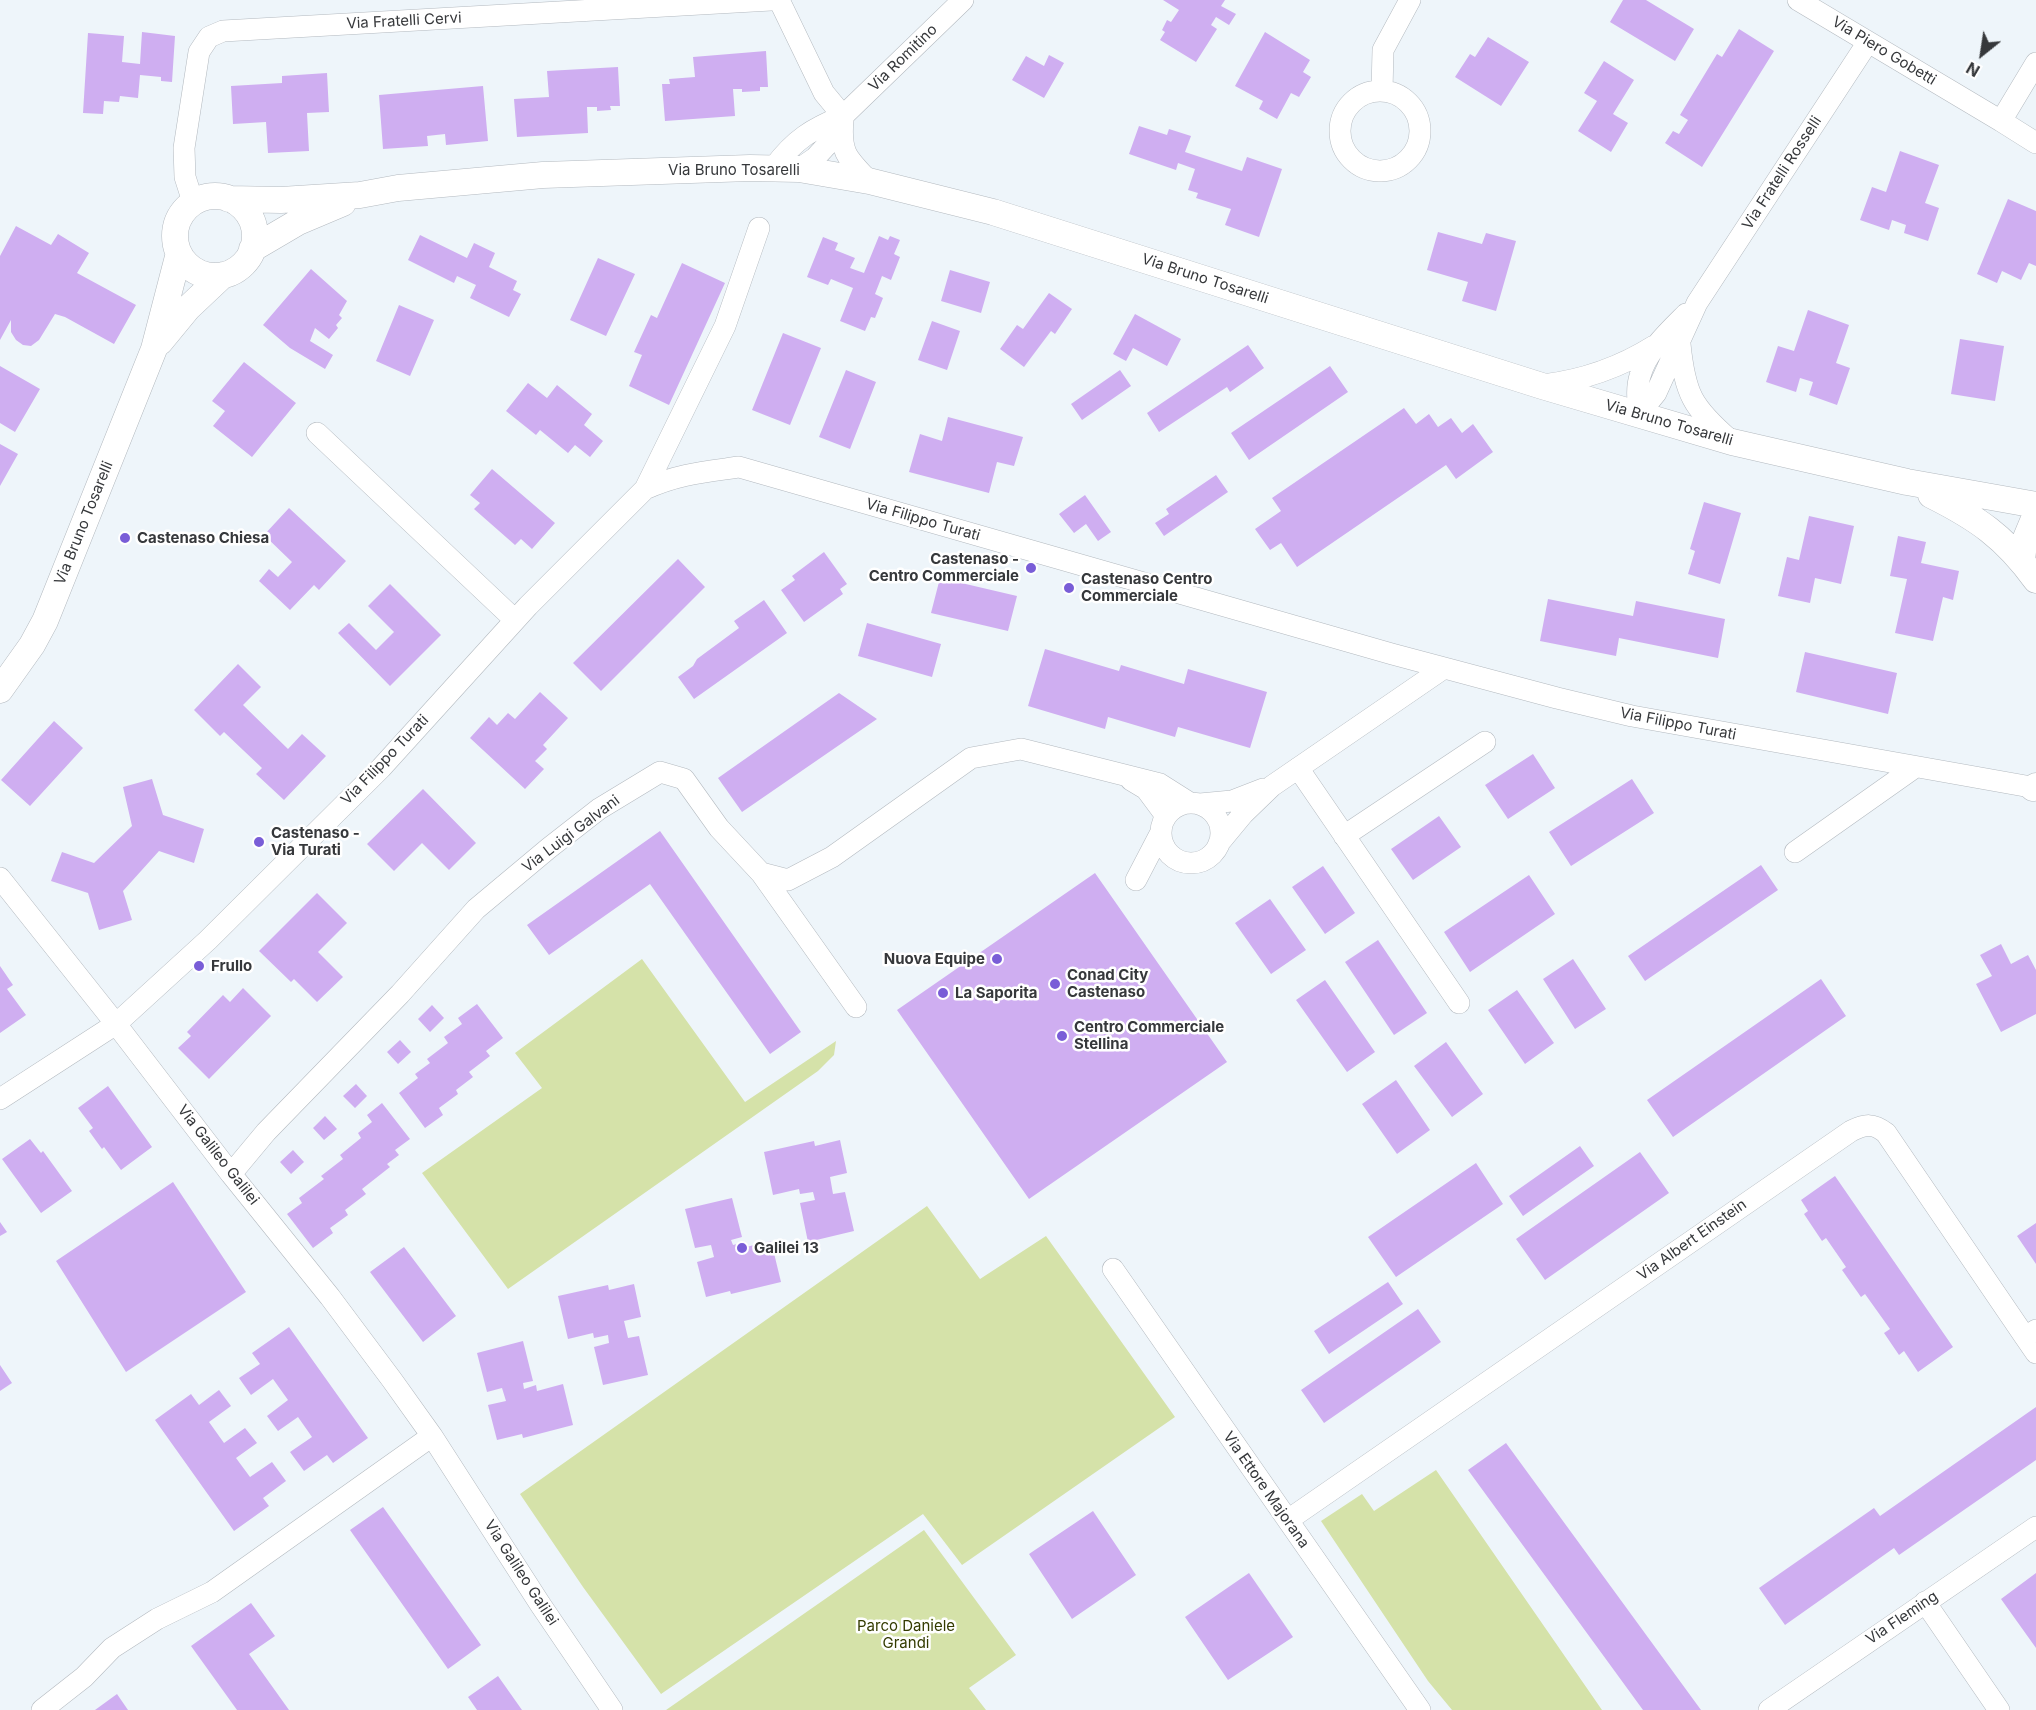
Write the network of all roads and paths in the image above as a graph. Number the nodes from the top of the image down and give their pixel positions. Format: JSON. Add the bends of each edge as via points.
{"nodes":[{"id":1,"x":771,"y":0,"type":"edge"},
{"id":2,"x":778,"y":0,"type":"edge"},
{"id":3,"x":963,"y":0,"type":"edge"},
{"id":4,"x":1410,"y":0,"type":"edge"},
{"id":5,"x":1798,"y":0,"type":"edge"},
{"id":6,"x":1868,"y":42,"type":"junction"},
{"id":7,"x":2036,"y":63,"type":"edge"},
{"id":8,"x":1382,"y":91,"type":"dead end"},
{"id":9,"x":843,"y":116,"type":"junction"},
{"id":10,"x":2001,"y":121,"type":"junction"},
{"id":11,"x":2036,"y":143,"type":"edge"},
{"id":12,"x":787,"y":168,"type":"junction"},
{"id":13,"x":869,"y":181,"type":"junction"},
{"id":14,"x":360,"y":195,"type":"junction"},
{"id":15,"x":229,"y":199,"type":"junction"},
{"id":16,"x":193,"y":202,"type":"junction"},
{"id":17,"x":759,"y":228,"type":"dead end"},
{"id":18,"x":252,"y":249,"type":"junction"},
{"id":19,"x":179,"y":253,"type":"junction"},
{"id":20,"x":223,"y":275,"type":"junction"},
{"id":21,"x":1671,"y":342,"type":"junction"},
{"id":22,"x":154,"y":349,"type":"junction"},
{"id":23,"x":1542,"y":386,"type":"junction"},
{"id":24,"x":1639,"y":414,"type":"junction"},
{"id":25,"x":317,"y":433,"type":"dead end"},
{"id":26,"x":1732,"y":442,"type":"junction"},
{"id":27,"x":1907,"y":482,"type":"junction"},
{"id":28,"x":645,"y":489,"type":"junction"},
{"id":29,"x":2036,"y":505,"type":"edge"},
{"id":30,"x":2036,"y":514,"type":"edge"},
{"id":31,"x":2029,"y":570,"type":"edge"},
{"id":32,"x":515,"y":621,"type":"junction"},
{"id":33,"x":1444,"y":668,"type":"junction"},
{"id":34,"x":0,"y":690,"type":"edge"},
{"id":35,"x":1485,"y":742,"type":"dead end"},
{"id":36,"x":1298,"y":768,"type":"junction"},
{"id":37,"x":1914,"y":768,"type":"junction"},
{"id":38,"x":1125,"y":776,"type":"junction"},
{"id":39,"x":1272,"y":786,"type":"junction"},
{"id":40,"x":2035,"y":787,"type":"edge"},
{"id":41,"x":1195,"y":804,"type":"junction"},
{"id":42,"x":1163,"y":824,"type":"junction"},
{"id":43,"x":1344,"y":836,"type":"junction"},
{"id":44,"x":1219,"y":843,"type":"junction"},
{"id":45,"x":1795,"y":852,"type":"dead end"},
{"id":46,"x":1186,"y":862,"type":"junction"},
{"id":47,"x":761,"y":873,"type":"junction"},
{"id":48,"x":0,"y":878,"type":"edge"},
{"id":49,"x":1459,"y":1003,"type":"dead end"},
{"id":50,"x":856,"y":1007,"type":"dead end"},
{"id":51,"x":116,"y":1023,"type":"junction"},
{"id":52,"x":0,"y":1099,"type":"edge"},
{"id":53,"x":231,"y":1174,"type":"junction"},
{"id":54,"x":1113,"y":1269,"type":"dead end"},
{"id":55,"x":2032,"y":1340,"type":"edge"},
{"id":56,"x":432,"y":1436,"type":"junction"},
{"id":57,"x":1287,"y":1520,"type":"junction"},
{"id":58,"x":2036,"y":1527,"type":"edge"},
{"id":59,"x":1925,"y":1602,"type":"junction"},
{"id":60,"x":42,"y":1710,"type":"edge"},
{"id":61,"x":612,"y":1710,"type":"edge"},
{"id":62,"x":1420,"y":1710,"type":"edge"},
{"id":63,"x":1768,"y":1710,"type":"edge"},
{"id":64,"x":1999,"y":1710,"type":"edge"}],
"edges":[{"from":1,"to":16,"type":"street","name":"Via Fratelli Cervi","via":[[223,31],[209,37],[199,52],[184,147],[185,177]]},
{"from":2,"to":9,"type":"street","via":[[824,93]]},
{"from":3,"to":9,"type":"street","name":"Via Romitino"},
{"from":4,"to":8,"type":"street","via":[[1383,50]]},
{"from":5,"to":6,"type":"street","name":"Via Piero Gobetti"},
{"from":6,"to":10,"type":"street","name":"Via Piero Gobetti"},
{"from":6,"to":21,"type":"street","name":"Via Fratelli Rosselli"},
{"from":7,"to":10,"type":"street"},
{"from":9,"to":12,"type":"street","name":"Via Romitino","via":[[813,129],[785,153]]},
{"from":9,"to":13,"type":"street","via":[[844,154]]},
{"from":10,"to":11,"type":"street","name":"Via Piero Gobetti"},
{"from":12,"to":13,"type":"street","name":"Via Bruno Tosarelli"},
{"from":12,"to":14,"type":"street","name":"Via Bruno Tosarelli","via":[[543,175]]},
{"from":13,"to":23,"type":"street","name":"Via Bruno Tosarelli","via":[[993,212]]},
{"from":14,"to":15,"type":"street","name":"Via Bruno Tosarelli"},
{"from":14,"to":18,"type":"street","name":"Via Bruno Tosarelli","via":[[298,222]]},
{"from":15,"to":16,"type":"street","via":[[217,196]]},
{"from":15,"to":18,"type":"street","via":[[248,214],[255,237]]},
{"from":16,"to":19,"type":"street","via":[[176,226]]},
{"from":17,"to":28,"type":"street","name":"Via Filippo Turati","via":[[725,326]]},
{"from":18,"to":20,"type":"street","via":[[236,270]]},
{"from":19,"to":20,"type":"street","via":[[197,272]]},
{"from":19,"to":22,"type":"street","name":"Via Bruno Tosarelli"},
{"from":20,"to":22,"type":"street","name":"Via Bruno Tosarelli","via":[[188,308]]},
{"from":21,"to":23,"type":"street","name":"Via Fratelli Rosselli","via":[[1592,376]]},
{"from":21,"to":24,"type":"street","name":"Via Fratelli Rosselli","via":[[1656,393]]},
{"from":21,"to":26,"type":"street","via":[[1697,408]]},
{"from":22,"to":34,"type":"street","name":"Via Bruno Tosarelli","via":[[45,621]]},
{"from":23,"to":24,"type":"street","name":"Via Bruno Tosarelli"},
{"from":24,"to":26,"type":"street","name":"Via Bruno Tosarelli"},
{"from":25,"to":32,"type":"street"},
{"from":26,"to":27,"type":"street","name":"Via Bruno Tosarelli"},
{"from":27,"to":29,"type":"street","name":"Via Bruno Tosarelli"},
{"from":27,"to":31,"type":"street","via":[[1971,516],[2009,547]]},
{"from":28,"to":32,"type":"street","name":"Via Filippo Turati"},
{"from":28,"to":33,"type":"street","name":"Via Filippo Turati","via":[[667,479],[740,468]]},
{"from":30,"to":31,"type":"street","via":[[2024,543]]},
{"from":32,"to":51,"type":"street","name":"Via Filippo Turati","via":[[381,768],[208,940]]},
{"from":33,"to":36,"type":"street"},
{"from":33,"to":37,"type":"street","name":"Via Filippo Turati","via":[[1632,716]]},
{"from":35,"to":43,"type":"street"},
{"from":36,"to":39,"type":"street"},
{"from":36,"to":43,"type":"street"},
{"from":37,"to":40,"type":"street","name":"Via Filippo Turati"},
{"from":37,"to":45,"type":"street"},
{"from":38,"to":41,"type":"street","via":[[1160,784]]},
{"from":38,"to":42,"type":"street","via":[[1146,789]]},
{"from":38,"to":47,"type":"street","via":[[1021,749],[970,758],[832,857],[788,880]]},
{"from":39,"to":41,"type":"street","via":[[1232,801]]},
{"from":39,"to":44,"type":"street"},
{"from":41,"to":42,"type":"street","via":[[1180,804]]},
{"from":41,"to":44,"type":"street","via":[[1209,809],[1219,824]]},
{"from":42,"to":46,"type":"street","via":[[1165,848]]},
{"from":42,"to":46,"type":"street","via":[[1136,880],[1160,868]]},
{"from":43,"to":49,"type":"street"},
{"from":44,"to":46,"type":"street","via":[[1206,858]]},
{"from":47,"to":50,"type":"street","name":"Via Luigi Galvani"},
{"from":47,"to":53,"type":"street","name":"Via Luigi Galvani","via":[[719,828],[684,779],[660,772],[599,809],[476,909]]},
{"from":48,"to":51,"type":"street","name":"Via Galileo Galilei"},
{"from":51,"to":52,"type":"street","name":"Via Filippo Turati"},
{"from":51,"to":53,"type":"street","name":"Via Galileo Galilei"},
{"from":53,"to":56,"type":"street","name":"Via Galileo Galilei","via":[[330,1296]]},
{"from":54,"to":57,"type":"street","name":"Via Ettore Majorana"},
{"from":55,"to":57,"type":"street","name":"Via Albert Einstein","via":[[1887,1133],[1876,1125],[1864,1124]]},
{"from":56,"to":60,"type":"street","via":[[212,1592],[157,1619],[111,1648],[84,1677]]},
{"from":56,"to":61,"type":"street","name":"Via Galileo Galilei"},
{"from":57,"to":62,"type":"street","name":"Via Ettore Majorana"},
{"from":58,"to":59,"type":"street","name":"Via Fleming"},
{"from":59,"to":63,"type":"street","name":"Via Fleming"},
{"from":59,"to":64,"type":"street"}]}
